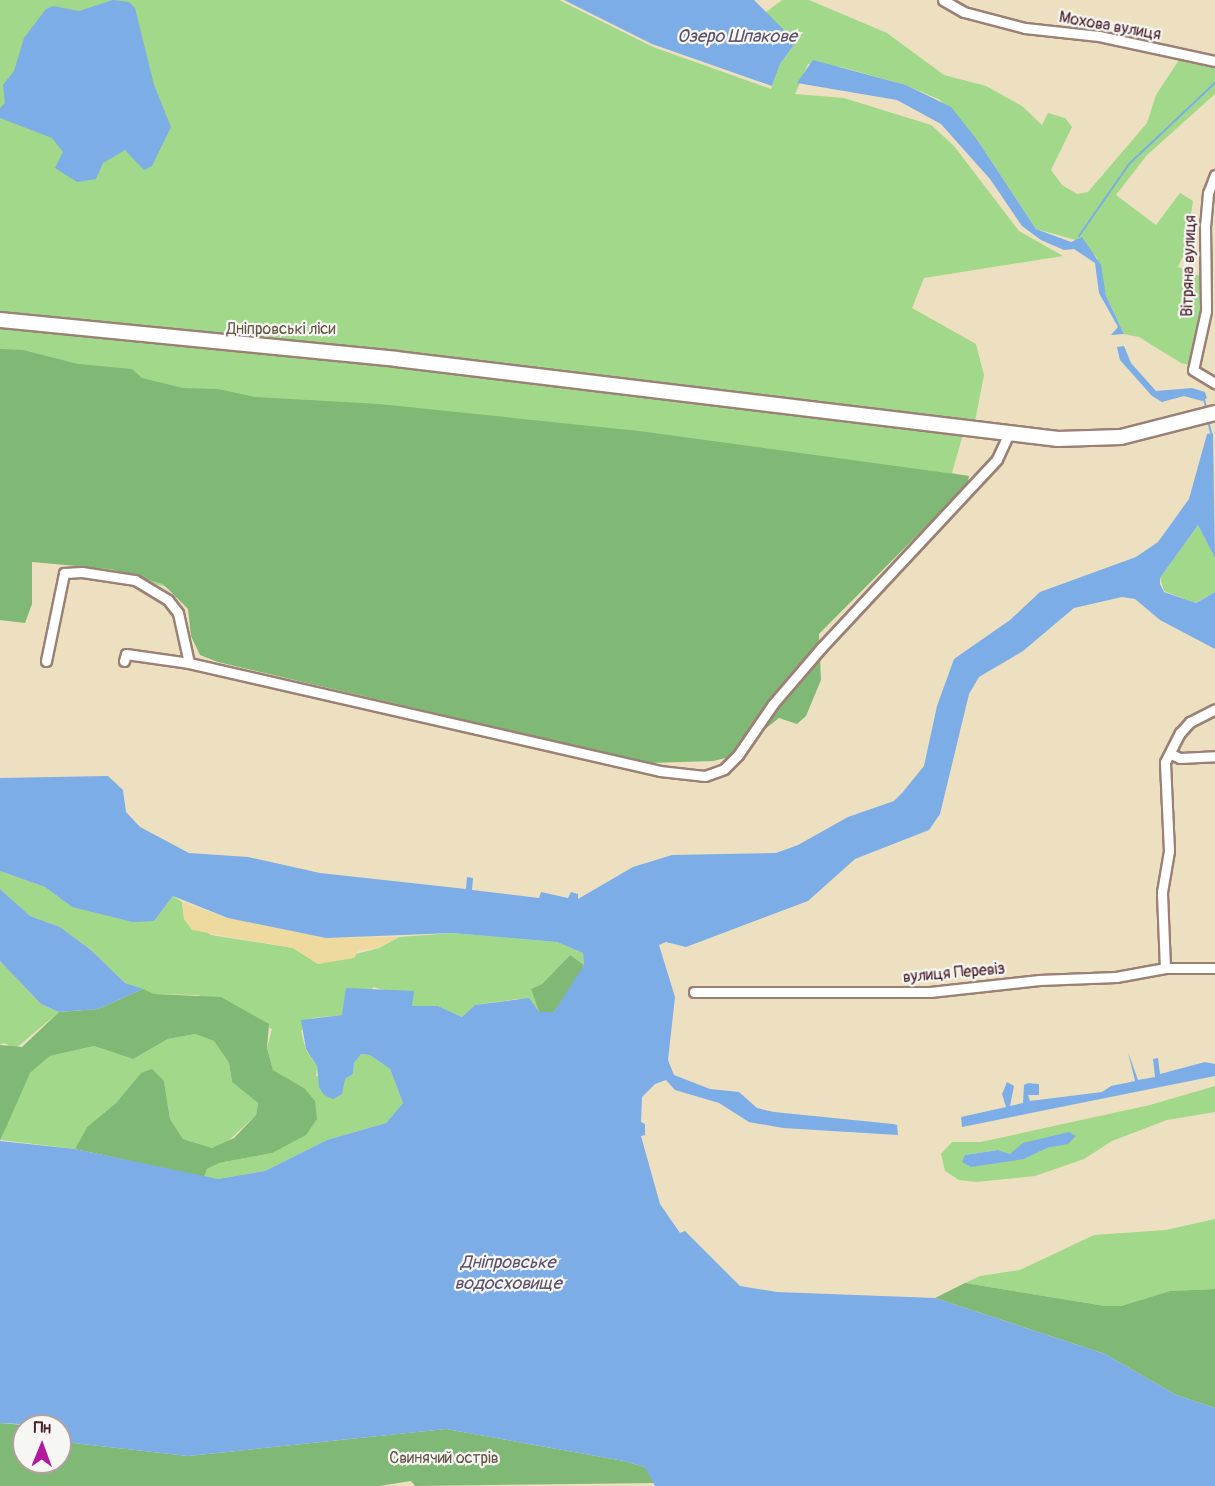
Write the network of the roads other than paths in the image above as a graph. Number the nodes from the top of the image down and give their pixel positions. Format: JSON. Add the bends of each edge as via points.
{"nodes":[{"id":1,"x":943,"y":0,"type":"edge"},
{"id":2,"x":1215,"y":61,"type":"edge"},
{"id":3,"x":1215,"y":175,"type":"edge"},
{"id":4,"x":0,"y":320,"type":"edge"},
{"id":5,"x":1215,"y":382,"type":"edge"},
{"id":6,"x":1215,"y":413,"type":"edge"},
{"id":7,"x":1009,"y":433,"type":"junction"},
{"id":8,"x":46,"y":661,"type":"dead end"},
{"id":9,"x":124,"y":661,"type":"dead end"},
{"id":10,"x":189,"y":663,"type":"junction"},
{"id":11,"x":1215,"y":709,"type":"edge"},
{"id":12,"x":1171,"y":753,"type":"junction"},
{"id":13,"x":1215,"y":756,"type":"edge"},
{"id":14,"x":1165,"y":968,"type":"junction"},
{"id":15,"x":1215,"y":968,"type":"edge"},
{"id":16,"x":694,"y":992,"type":"dead end"}],
"edges":[{"from":1,"to":2,"type":"street","name":"Мохова вулиця","via":[[964,12],[1025,28],[1098,36]]},
{"from":3,"to":5,"type":"street","name":"Вітряна вулиця","via":[[1208,193],[1205,225],[1206,311],[1193,370]]},
{"from":4,"to":7,"type":"main road","via":[[361,355]]},
{"from":6,"to":7,"type":"main road","via":[[1150,432],[1099,439]]},
{"from":7,"to":10,"type":"street","via":[[997,459],[820,648],[773,704],[738,755],[724,769],[705,776],[660,771]]},
{"from":8,"to":10,"type":"street","via":[[64,573],[82,572],[135,580],[168,600],[180,620]]},
{"from":9,"to":10,"type":"street","via":[[126,654]]},
{"from":11,"to":12,"type":"street","via":[[1190,722]]},
{"from":12,"to":13,"type":"street","via":[[1180,758]]},
{"from":12,"to":14,"type":"street","via":[[1165,762],[1169,851],[1162,892]]},
{"from":14,"to":15,"type":"street","name":"вулиця Перевіз"},
{"from":14,"to":16,"type":"street","name":"вулиця Перевіз","via":[[1116,977],[1039,980],[930,992]]}]}
